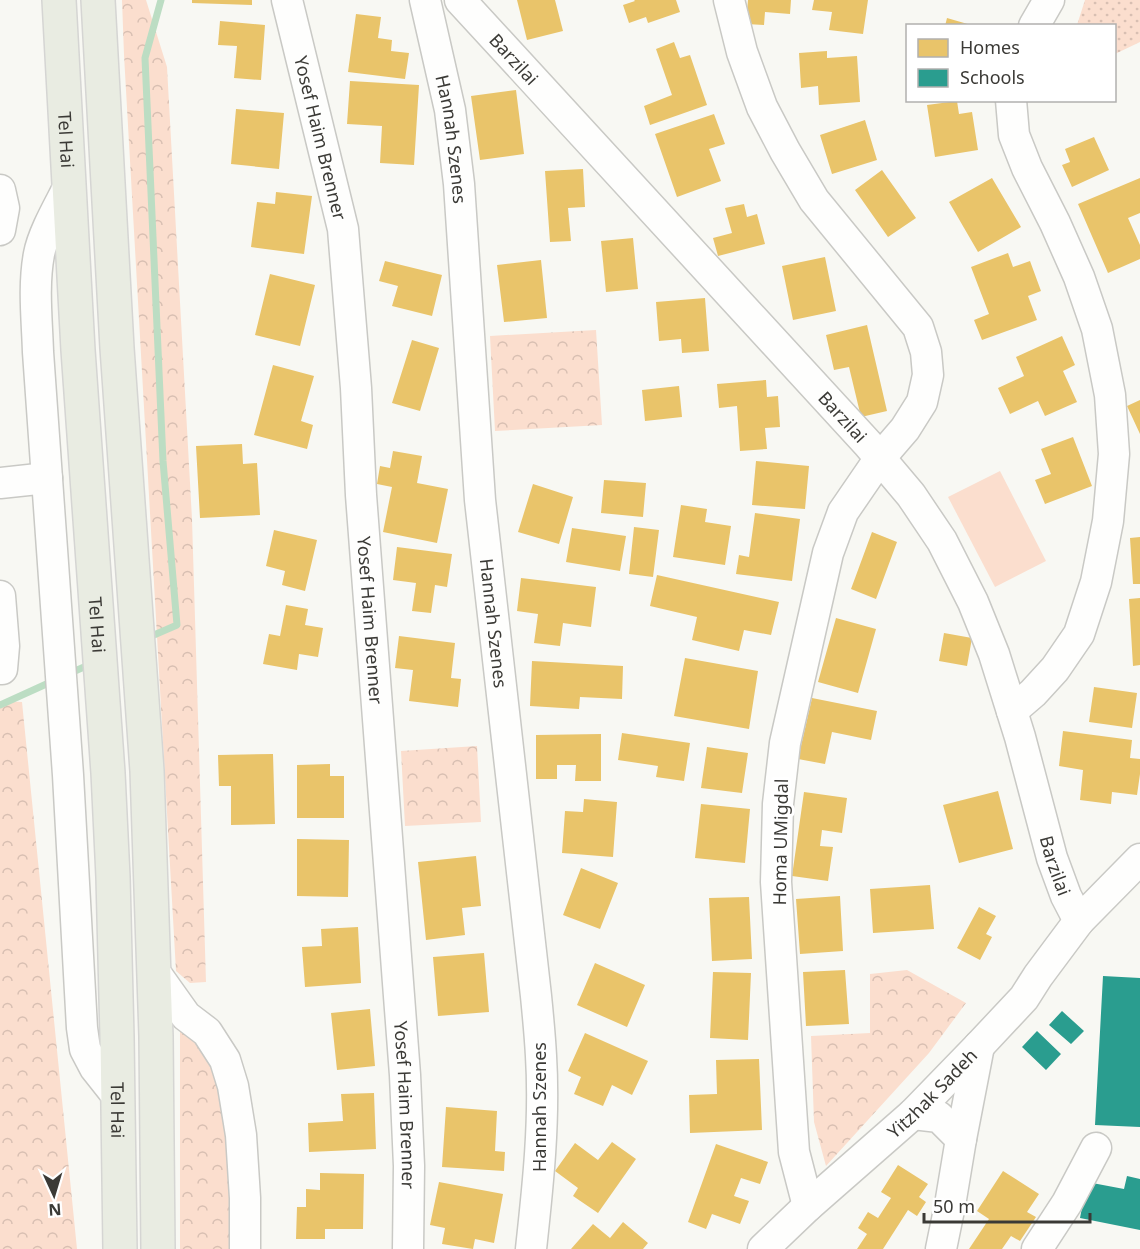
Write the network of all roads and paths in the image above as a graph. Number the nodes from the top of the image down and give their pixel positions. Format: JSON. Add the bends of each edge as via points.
{"nodes":[{"id":1,"x":98,"y":0,"type":"edge"},
{"id":2,"x":287,"y":0,"type":"edge"},
{"id":3,"x":425,"y":0,"type":"edge"},
{"id":4,"x":460,"y":0,"type":"edge"},
{"id":5,"x":729,"y":0,"type":"edge"},
{"id":6,"x":1049,"y":0,"type":"edge"},
{"id":7,"x":58,"y":2,"type":"edge"},
{"id":8,"x":1035,"y":24,"type":"edge"},
{"id":9,"x":1011,"y":102,"type":"edge"},
{"id":10,"x":69,"y":186,"type":"junction"},
{"id":11,"x":0,"y":190,"type":"edge"},
{"id":12,"x":0,"y":230,"type":"edge"},
{"id":13,"x":880,"y":458,"type":"junction"},
{"id":14,"x":47,"y":478,"type":"junction"},
{"id":15,"x":0,"y":483,"type":"edge"},
{"id":16,"x":0,"y":596,"type":"edge"},
{"id":17,"x":0,"y":669,"type":"edge"},
{"id":18,"x":1012,"y":711,"type":"junction"},
{"id":19,"x":1140,"y":859,"type":"edge"},
{"id":20,"x":1079,"y":921,"type":"junction"},
{"id":21,"x":154,"y":971,"type":"junction"},
{"id":22,"x":979,"y":1046,"type":"junction"},
{"id":23,"x":118,"y":1097,"type":"junction"},
{"id":24,"x":913,"y":1114,"type":"junction"},
{"id":25,"x":961,"y":1139,"type":"junction"},
{"id":26,"x":1096,"y":1148,"type":"dead end"},
{"id":27,"x":808,"y":1206,"type":"junction"},
{"id":28,"x":120,"y":1249,"type":"edge"},
{"id":29,"x":158,"y":1249,"type":"edge"},
{"id":30,"x":245,"y":1249,"type":"edge"},
{"id":31,"x":408,"y":1249,"type":"edge"},
{"id":32,"x":531,"y":1249,"type":"edge"},
{"id":33,"x":763,"y":1249,"type":"edge"},
{"id":34,"x":940,"y":1249,"type":"edge"},
{"id":35,"x":1037,"y":1249,"type":"edge"}],
"edges":[{"from":1,"to":21,"type":"highway","via":[[117,348],[147,771]]},
{"from":2,"to":31,"type":"street","name":"Yosef Haim Brenner","via":[[344,229],[360,495],[405,1076]]},
{"from":3,"to":32,"type":"street","name":"Hannah Szenes","via":[[450,110],[459,184],[480,500],[542,1057],[538,1183]]},
{"from":4,"to":13,"type":"street","name":"Barzilai"},
{"from":5,"to":13,"type":"street","name":"Homa UMigdal","via":[[758,96],[785,151],[814,200],[918,327],[928,375],[922,402]]},
{"from":6,"to":8,"type":"street"},
{"from":7,"to":10,"type":"highway","name":"Tel Hai"},
{"from":9,"to":18,"type":"street","via":[[1014,135],[1079,277],[1097,329],[1110,395],[1114,454],[1108,521],[1096,582],[1078,634],[1055,669]]},
{"from":10,"to":14,"type":"street","via":[[39,253],[36,285]]},
{"from":10,"to":23,"type":"highway","name":"Tel Hai","via":[[108,773]]},
{"from":11,"to":12,"type":"street","via":[[4,208]]},
{"from":13,"to":18,"type":"street","name":"Barzilai","via":[[942,541],[978,613]]},
{"from":13,"to":27,"type":"street","name":"Homa UMigdal","via":[[843,512],[828,553],[785,743],[778,804],[776,882],[794,1152]]},
{"from":14,"to":15,"type":"street"},
{"from":14,"to":23,"type":"street","via":[[84,1049]]},
{"from":16,"to":17,"type":"street","via":[[4,646]]},
{"from":18,"to":20,"type":"street","name":"Barzilai","via":[[1052,858]]},
{"from":19,"to":20,"type":"street","name":"Yitzhak Sadeh"},
{"from":20,"to":22,"type":"street","name":"Yitzhak Sadeh","via":[[1024,998]]},
{"from":21,"to":29,"type":"highway"},
{"from":21,"to":30,"type":"street","via":[[186,1016],[207,1032],[225,1060],[241,1136]]},
{"from":22,"to":24,"type":"street","name":"Yitzhak Sadeh"},
{"from":22,"to":25,"type":"street"},
{"from":23,"to":28,"type":"highway","name":"Tel Hai"},
{"from":24,"to":25,"type":"street","via":[[939,1117]]},
{"from":24,"to":27,"type":"street","name":"Yitzhak Sadeh"},
{"from":25,"to":34,"type":"street"},
{"from":26,"to":35,"type":"street"},
{"from":27,"to":33,"type":"street","name":"Yitzhak Sadeh"}]}
